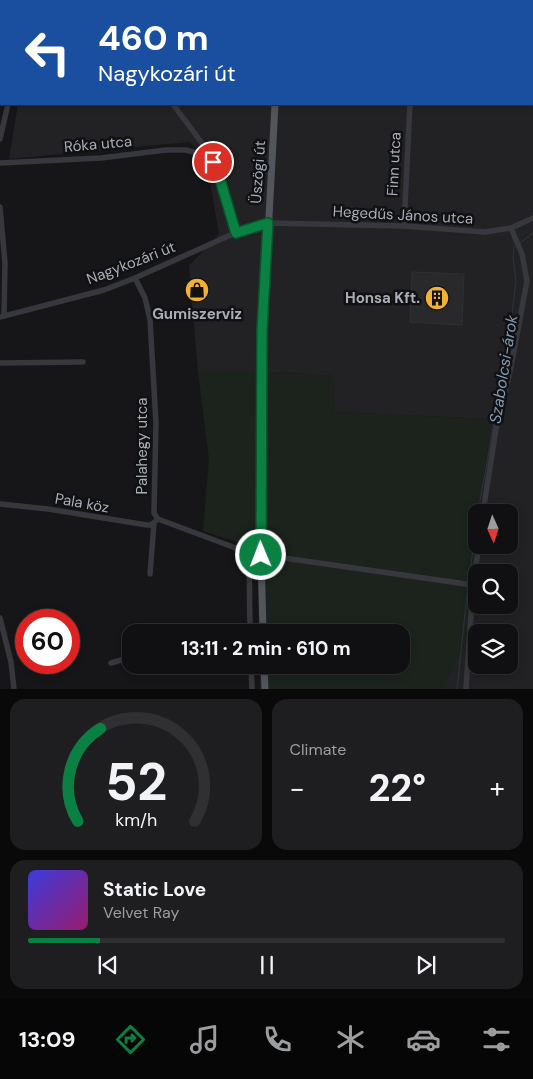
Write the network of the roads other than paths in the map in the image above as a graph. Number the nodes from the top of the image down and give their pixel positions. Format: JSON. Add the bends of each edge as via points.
{"nodes":[{"id":1,"x":8,"y":105,"type":"edge"},
{"id":2,"x":174,"y":105,"type":"edge"},
{"id":3,"x":276,"y":105,"type":"edge"},
{"id":4,"x":410,"y":105,"type":"edge"},
{"id":5,"x":0,"y":139,"type":"edge"},
{"id":6,"x":208,"y":152,"type":"junction"},
{"id":7,"x":0,"y":163,"type":"edge"},
{"id":8,"x":0,"y":207,"type":"edge"},
{"id":9,"x":533,"y":218,"type":"edge"},
{"id":10,"x":268,"y":223,"type":"junction"},
{"id":11,"x":404,"y":226,"type":"junction"},
{"id":12,"x":511,"y":228,"type":"junction"},
{"id":13,"x":236,"y":233,"type":"junction"},
{"id":14,"x":135,"y":278,"type":"junction"},
{"id":15,"x":2,"y":316,"type":"edge"},
{"id":16,"x":83,"y":362,"type":"dead end"},
{"id":17,"x":0,"y":363,"type":"edge"},
{"id":18,"x":0,"y":504,"type":"edge"},
{"id":19,"x":484,"y":504,"type":"edge"},
{"id":20,"x":156,"y":521,"type":"junction"},
{"id":21,"x":249,"y":553,"type":"junction"},
{"id":22,"x":261,"y":555,"type":"junction"},
{"id":23,"x":150,"y":574,"type":"dead end"},
{"id":24,"x":468,"y":584,"type":"edge"},
{"id":25,"x":469,"y":614,"type":"edge"},
{"id":26,"x":0,"y":618,"type":"edge"},
{"id":27,"x":250,"y":624,"type":"edge"},
{"id":28,"x":263,"y":624,"type":"edge"},
{"id":29,"x":122,"y":660,"type":"edge"},
{"id":30,"x":111,"y":663,"type":"dead end"},
{"id":31,"x":251,"y":674,"type":"edge"},
{"id":32,"x":264,"y":674,"type":"edge"},
{"id":33,"x":14,"y":689,"type":"edge"},
{"id":34,"x":252,"y":689,"type":"edge"},
{"id":35,"x":265,"y":689,"type":"edge"},
{"id":36,"x":466,"y":689,"type":"edge"}],
"edges":[{"from":1,"to":5,"type":"street"},
{"from":2,"to":6,"type":"street"},
{"from":3,"to":10,"type":"main road","name":"Üszögi út"},
{"from":4,"to":11,"type":"street","name":"Finn utca"},
{"from":6,"to":7,"type":"street","name":"Róka utca","via":[[166,150],[101,158]]},
{"from":6,"to":13,"type":"street","via":[[219,176]]},
{"from":8,"to":15,"type":"street","via":[[5,264]]},
{"from":9,"to":12,"type":"street","name":"Hegedűs János utca"},
{"from":10,"to":11,"type":"street","name":"Hegedűs János utca"},
{"from":10,"to":13,"type":"street","name":"Nagykozári út"},
{"from":10,"to":22,"type":"main road","name":"Üszögi út","via":[[262,330]]},
{"from":11,"to":12,"type":"street","name":"Hegedűs János utca","via":[[485,232]]},
{"from":12,"to":19,"type":"street","via":[[526,266],[527,281],[496,429]]},
{"from":13,"to":14,"type":"street","name":"Nagykozári út"},
{"from":14,"to":15,"type":"street","name":"Nagykozári út","via":[[104,290]]},
{"from":14,"to":20,"type":"street","name":"Palahegy utca","via":[[145,298],[150,319],[156,423]]},
{"from":16,"to":17,"type":"street"},
{"from":18,"to":20,"type":"street","name":"Pala köz","via":[[123,523],[147,525]]},
{"from":20,"to":21,"type":"street"},
{"from":20,"to":23,"type":"street","name":"Palahegy utca"},
{"from":21,"to":22,"type":"street"},
{"from":21,"to":27,"type":"street"},
{"from":22,"to":24,"type":"street"},
{"from":22,"to":28,"type":"main road","name":"Üszögi út"},
{"from":25,"to":36,"type":"street"},
{"from":26,"to":33,"type":"street"},
{"from":29,"to":30,"type":"street"},
{"from":31,"to":34,"type":"street"},
{"from":32,"to":35,"type":"main road"}]}
